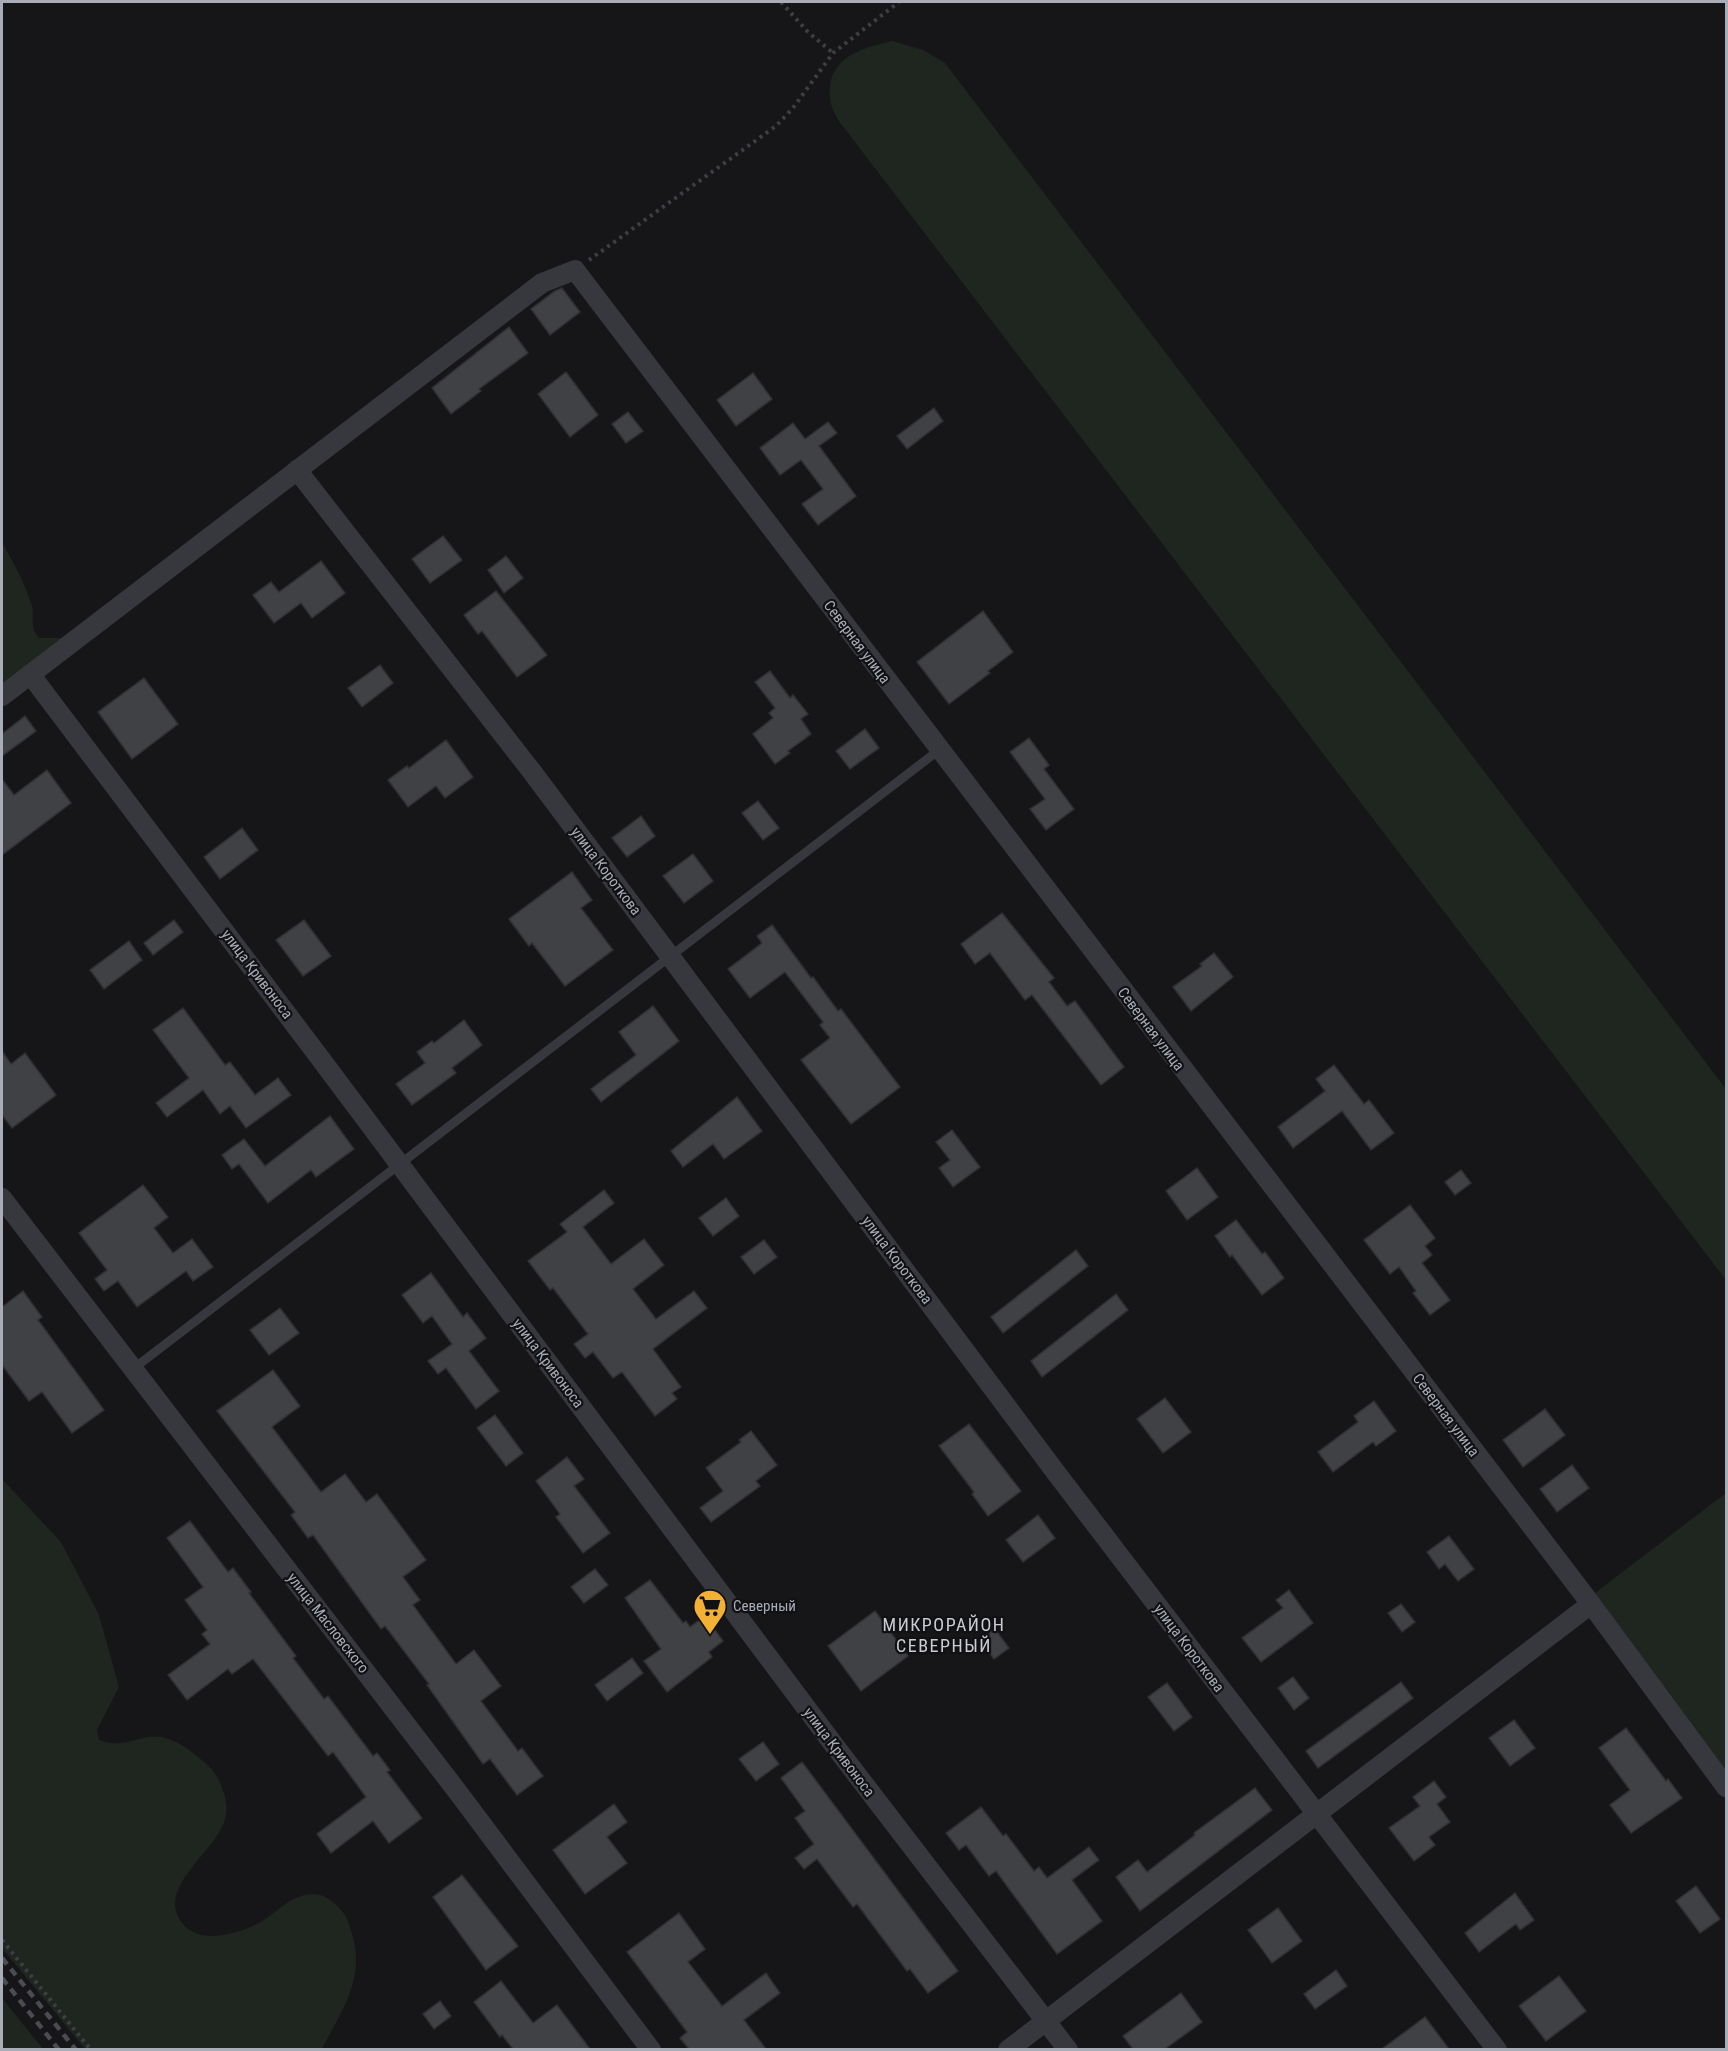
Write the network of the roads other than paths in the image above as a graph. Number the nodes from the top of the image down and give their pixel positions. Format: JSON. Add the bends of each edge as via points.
{"nodes":[{"id":1,"x":297,"y":470,"type":"junction"},
{"id":2,"x":30,"y":674,"type":"junction"},
{"id":3,"x":2,"y":696,"type":"edge"},
{"id":4,"x":939,"y":750,"type":"junction"},
{"id":5,"x":670,"y":956,"type":"junction"},
{"id":6,"x":401,"y":1165,"type":"junction"},
{"id":7,"x":2,"y":1198,"type":"edge"},
{"id":8,"x":133,"y":1369,"type":"junction"},
{"id":9,"x":1591,"y":1604,"type":"junction"},
{"id":10,"x":1726,"y":1787,"type":"edge"},
{"id":11,"x":1317,"y":1815,"type":"junction"},
{"id":12,"x":1046,"y":2020,"type":"junction"},
{"id":13,"x":651,"y":2049,"type":"edge"},
{"id":14,"x":1008,"y":2049,"type":"edge"},
{"id":15,"x":1068,"y":2049,"type":"edge"},
{"id":16,"x":1497,"y":2049,"type":"edge"}],
"edges":[{"from":1,"to":2,"type":"street"},
{"from":1,"to":4,"type":"street","name":"Северная улица","via":[[542,283],[575,270]]},
{"from":1,"to":5,"type":"street","name":"улица Короткова"},
{"from":2,"to":3,"type":"street"},
{"from":2,"to":6,"type":"street","name":"улица Кривоноса"},
{"from":4,"to":5,"type":"lane"},
{"from":4,"to":9,"type":"street","name":"Северная улица"},
{"from":5,"to":6,"type":"lane"},
{"from":5,"to":11,"type":"street","name":"улица Короткова"},
{"from":6,"to":8,"type":"lane"},
{"from":6,"to":12,"type":"street","name":"улица Кривоноса","via":[[826,1736]]},
{"from":7,"to":8,"type":"street","name":"улица Масловского"},
{"from":8,"to":13,"type":"street","name":"улица Масловского"},
{"from":9,"to":10,"type":"street","name":"Северная улица"},
{"from":9,"to":11,"type":"street"},
{"from":11,"to":12,"type":"street"},
{"from":11,"to":16,"type":"street","name":"улица Короткова"},
{"from":12,"to":14,"type":"street"},
{"from":12,"to":15,"type":"street","name":"улица Кривоноса"}]}
